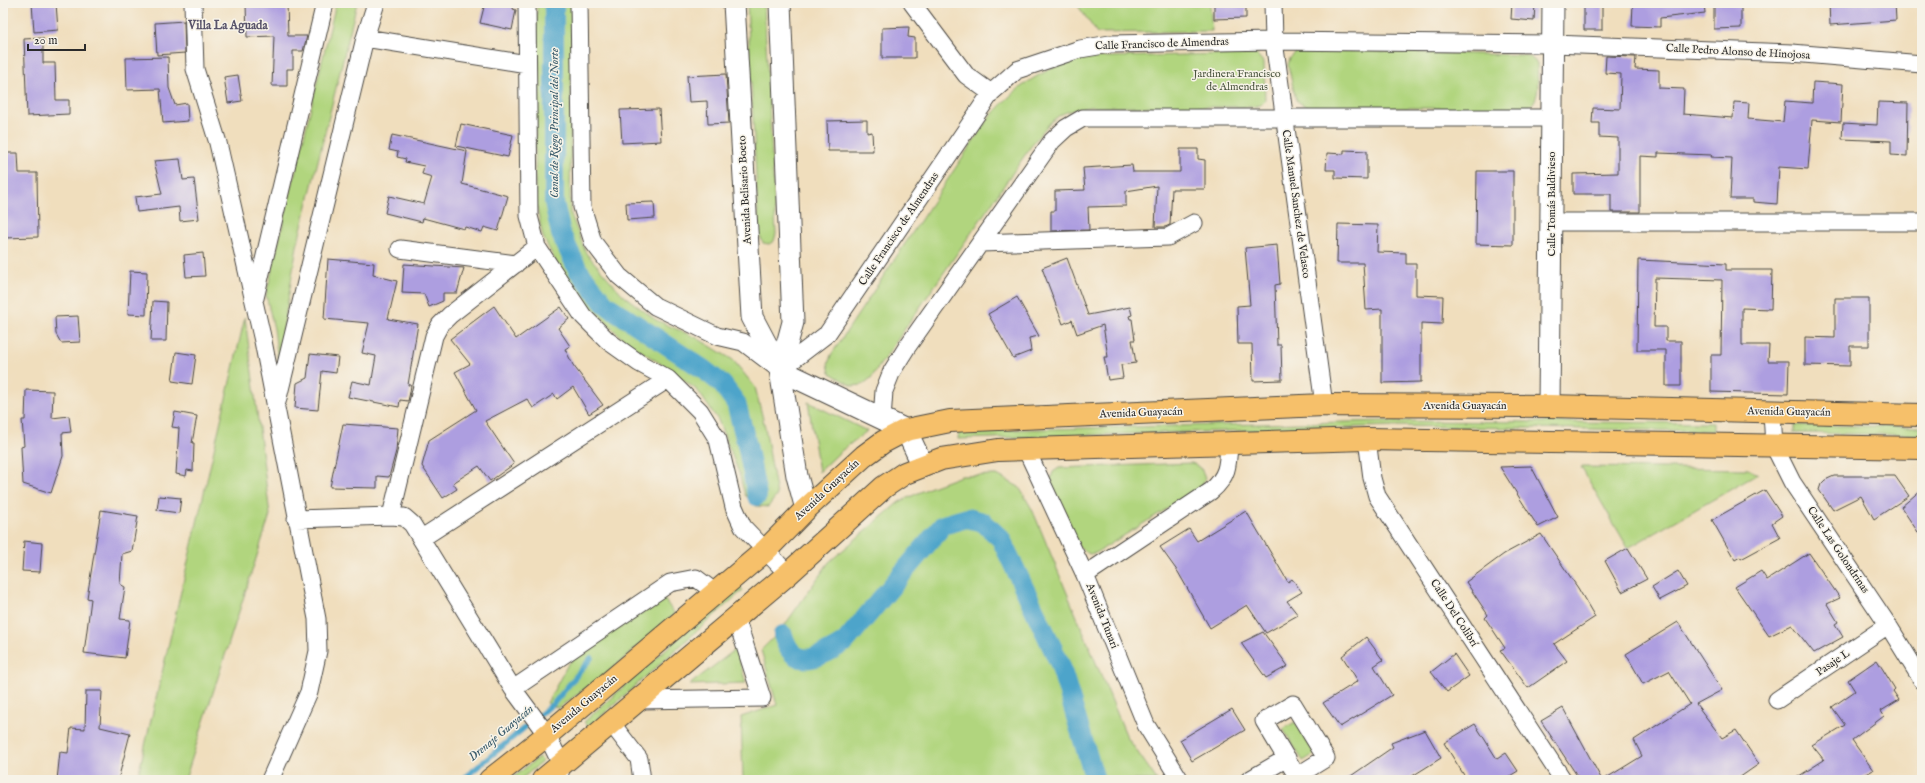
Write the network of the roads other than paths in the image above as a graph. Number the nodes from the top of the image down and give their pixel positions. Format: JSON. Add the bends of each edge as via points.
{"nodes":[{"id":1,"x":193,"y":3,"type":"edge"},
{"id":2,"x":325,"y":3,"type":"edge"},
{"id":3,"x":376,"y":3,"type":"edge"},
{"id":4,"x":526,"y":3,"type":"edge"},
{"id":5,"x":579,"y":3,"type":"edge"},
{"id":6,"x":734,"y":3,"type":"edge"},
{"id":7,"x":780,"y":3,"type":"edge"},
{"id":8,"x":912,"y":3,"type":"edge"},
{"id":9,"x":1273,"y":3,"type":"edge"},
{"id":10,"x":1553,"y":3,"type":"edge"},
{"id":11,"x":365,"y":38,"type":"junction"},
{"id":12,"x":1274,"y":41,"type":"junction"},
{"id":13,"x":1553,"y":44,"type":"junction"},
{"id":14,"x":527,"y":64,"type":"junction"},
{"id":15,"x":1922,"y":64,"type":"edge"},
{"id":16,"x":991,"y":93,"type":"junction"},
{"id":17,"x":1284,"y":118,"type":"junction"},
{"id":18,"x":1552,"y":118,"type":"junction"},
{"id":19,"x":1552,"y":222,"type":"junction"},
{"id":20,"x":1922,"y":222,"type":"edge"},
{"id":21,"x":1194,"y":223,"type":"dead end"},
{"id":22,"x":980,"y":243,"type":"junction"},
{"id":23,"x":537,"y":247,"type":"junction"},
{"id":24,"x":400,"y":249,"type":"dead end"},
{"id":25,"x":516,"y":264,"type":"junction"},
{"id":26,"x":254,"y":302,"type":"junction"},
{"id":27,"x":780,"y":370,"type":"junction"},
{"id":28,"x":668,"y":379,"type":"junction"},
{"id":29,"x":1324,"y":405,"type":"junction"},
{"id":30,"x":1549,"y":406,"type":"junction"},
{"id":31,"x":276,"y":408,"type":"junction"},
{"id":32,"x":1772,"y":412,"type":"junction"},
{"id":33,"x":1922,"y":415,"type":"edge"},
{"id":34,"x":882,"y":419,"type":"junction"},
{"id":35,"x":906,"y":430,"type":"junction"},
{"id":36,"x":1367,"y":439,"type":"junction"},
{"id":37,"x":1229,"y":443,"type":"junction"},
{"id":38,"x":1774,"y":446,"type":"junction"},
{"id":39,"x":1922,"y":448,"type":"edge"},
{"id":40,"x":1026,"y":449,"type":"junction"},
{"id":41,"x":923,"y":466,"type":"junction"},
{"id":42,"x":806,"y":509,"type":"junction"},
{"id":43,"x":391,"y":516,"type":"junction"},
{"id":44,"x":296,"y":519,"type":"junction"},
{"id":45,"x":422,"y":538,"type":"junction"},
{"id":46,"x":765,"y":551,"type":"junction"},
{"id":47,"x":788,"y":574,"type":"junction"},
{"id":48,"x":1085,"y":575,"type":"junction"},
{"id":49,"x":716,"y":592,"type":"junction"},
{"id":50,"x":736,"y":618,"type":"junction"},
{"id":51,"x":1888,"y":625,"type":"junction"},
{"id":52,"x":1922,"y":680,"type":"edge"},
{"id":53,"x":513,"y":690,"type":"junction"},
{"id":54,"x":640,"y":700,"type":"junction"},
{"id":55,"x":1778,"y":700,"type":"dead end"},
{"id":56,"x":612,"y":724,"type":"junction"},
{"id":57,"x":547,"y":735,"type":"junction"},
{"id":58,"x":1287,"y":758,"type":"dead end"},
{"id":59,"x":560,"y":773,"type":"edge"},
{"id":60,"x":270,"y":780,"type":"edge"},
{"id":61,"x":490,"y":780,"type":"edge"},
{"id":62,"x":543,"y":780,"type":"edge"},
{"id":63,"x":642,"y":780,"type":"edge"},
{"id":64,"x":1180,"y":780,"type":"edge"},
{"id":65,"x":1249,"y":780,"type":"edge"},
{"id":66,"x":1563,"y":780,"type":"edge"}],
"edges":[{"from":1,"to":26,"type":"street","via":[[195,69],[218,143]]},
{"from":2,"to":26,"type":"street"},
{"from":3,"to":11,"type":"street"},
{"from":4,"to":14,"type":"street"},
{"from":5,"to":27,"type":"street","via":[[582,207],[593,242],[619,276],[655,306],[717,336],[743,342]]},
{"from":6,"to":27,"type":"street","name":"Avenida Belisario Boeto","via":[[752,317]]},
{"from":7,"to":27,"type":"street","name":"Avenida Belisario Boeto","via":[[793,322]]},
{"from":8,"to":16,"type":"street","via":[[966,75]]},
{"from":9,"to":12,"type":"street","name":"Calle Manuel Sanchez de Velasco"},
{"from":10,"to":13,"type":"street","name":"Calle Tomás Baldivieso"},
{"from":11,"to":14,"type":"street"},
{"from":11,"to":31,"type":"street"},
{"from":12,"to":13,"type":"street","name":"Calle Francisco de Almendras"},
{"from":12,"to":16,"type":"street","name":"Calle Francisco de Almendras","via":[[1110,44],[1080,49],[1017,70]]},
{"from":12,"to":17,"type":"street","name":"Calle Manuel Sanchez de Velasco"},
{"from":13,"to":15,"type":"street","name":"Calle Pedro Alonso de Hinojosa","via":[[1792,53]]},
{"from":13,"to":18,"type":"street","name":"Calle Tomás Baldivieso"},
{"from":14,"to":23,"type":"street","via":[[529,216]]},
{"from":16,"to":27,"type":"street","name":"Calle Francisco de Almendras","via":[[827,334]]},
{"from":17,"to":18,"type":"street"},
{"from":17,"to":22,"type":"street","via":[[1083,118],[1066,128],[1052,141]]},
{"from":17,"to":29,"type":"street","name":"Calle Manuel Sanchez de Velasco"},
{"from":18,"to":19,"type":"street","name":"Calle Tomás Baldivieso"},
{"from":19,"to":20,"type":"street"},
{"from":19,"to":30,"type":"street","name":"Calle Tomás Baldivieso"},
{"from":21,"to":22,"type":"street","via":[[1168,237]]},
{"from":22,"to":34,"type":"street","via":[[892,371],[884,391]]},
{"from":23,"to":25,"type":"street"},
{"from":23,"to":28,"type":"street","via":[[583,316],[608,341]]},
{"from":24,"to":25,"type":"street"},
{"from":25,"to":43,"type":"street","via":[[450,315],[434,336]]},
{"from":26,"to":31,"type":"street"},
{"from":27,"to":34,"type":"street"},
{"from":27,"to":42,"type":"street","name":"Avenida Belisario Boeto","via":[[797,476]]},
{"from":28,"to":45,"type":"street"},
{"from":28,"to":46,"type":"street","via":[[700,411],[718,440],[734,506],[743,527]]},
{"from":29,"to":30,"type":"main road","name":"Avenida Guayacán"},
{"from":29,"to":35,"type":"main road","name":"Avenida Guayacán","via":[[950,421]]},
{"from":30,"to":32,"type":"main road","name":"Avenida Guayacán"},
{"from":31,"to":44,"type":"street"},
{"from":32,"to":33,"type":"main road","name":"Avenida Guayacán"},
{"from":32,"to":38,"type":"street","name":"Calle Las Golondrinas"},
{"from":34,"to":35,"type":"street"},
{"from":35,"to":41,"type":"street"},
{"from":35,"to":42,"type":"main road","name":"Avenida Guayacán","via":[[864,456]]},
{"from":36,"to":37,"type":"main road"},
{"from":36,"to":38,"type":"main road"},
{"from":36,"to":66,"type":"street","name":"Calle Del Colibrí","via":[[1377,496]]},
{"from":37,"to":40,"type":"main road"},
{"from":37,"to":48,"type":"street","via":[[1228,466],[1222,481],[1211,491]]},
{"from":38,"to":39,"type":"main road"},
{"from":38,"to":51,"type":"street","name":"Calle Las Golondrinas","via":[[1792,482]]},
{"from":40,"to":41,"type":"main road","via":[[980,452],[941,459]]},
{"from":40,"to":48,"type":"street","name":"Avenida Tunari"},
{"from":41,"to":47,"type":"main road","via":[[905,473],[884,487]]},
{"from":42,"to":46,"type":"main road","name":"Avenida Guayacán"},
{"from":43,"to":44,"type":"street"},
{"from":43,"to":45,"type":"street","via":[[404,517]]},
{"from":44,"to":60,"type":"street","via":[[317,619],[318,652],[309,692]]},
{"from":45,"to":53,"type":"street"},
{"from":46,"to":47,"type":"street"},
{"from":46,"to":49,"type":"main road","name":"Avenida Guayacán"},
{"from":47,"to":50,"type":"main road"},
{"from":48,"to":64,"type":"street","name":"Avenida Tunari","via":[[1146,725]]},
{"from":49,"to":53,"type":"street","via":[[696,578],[670,583]]},
{"from":49,"to":57,"type":"main road","name":"Avenida Guayacán"},
{"from":50,"to":54,"type":"main road"},
{"from":50,"to":54,"type":"street","via":[[762,698]]},
{"from":51,"to":52,"type":"street","name":"Calle Las Golondrinas"},
{"from":51,"to":55,"type":"street","name":"Pasaje L"},
{"from":53,"to":57,"type":"street"},
{"from":54,"to":56,"type":"main road"},
{"from":56,"to":59,"type":"main road"},
{"from":56,"to":63,"type":"street","via":[[639,759]]},
{"from":57,"to":59,"type":"street"},
{"from":57,"to":61,"type":"main road","name":"Avenida Guayacán"},
{"from":58,"to":65,"type":"street"},
{"from":59,"to":62,"type":"main road"}]}
